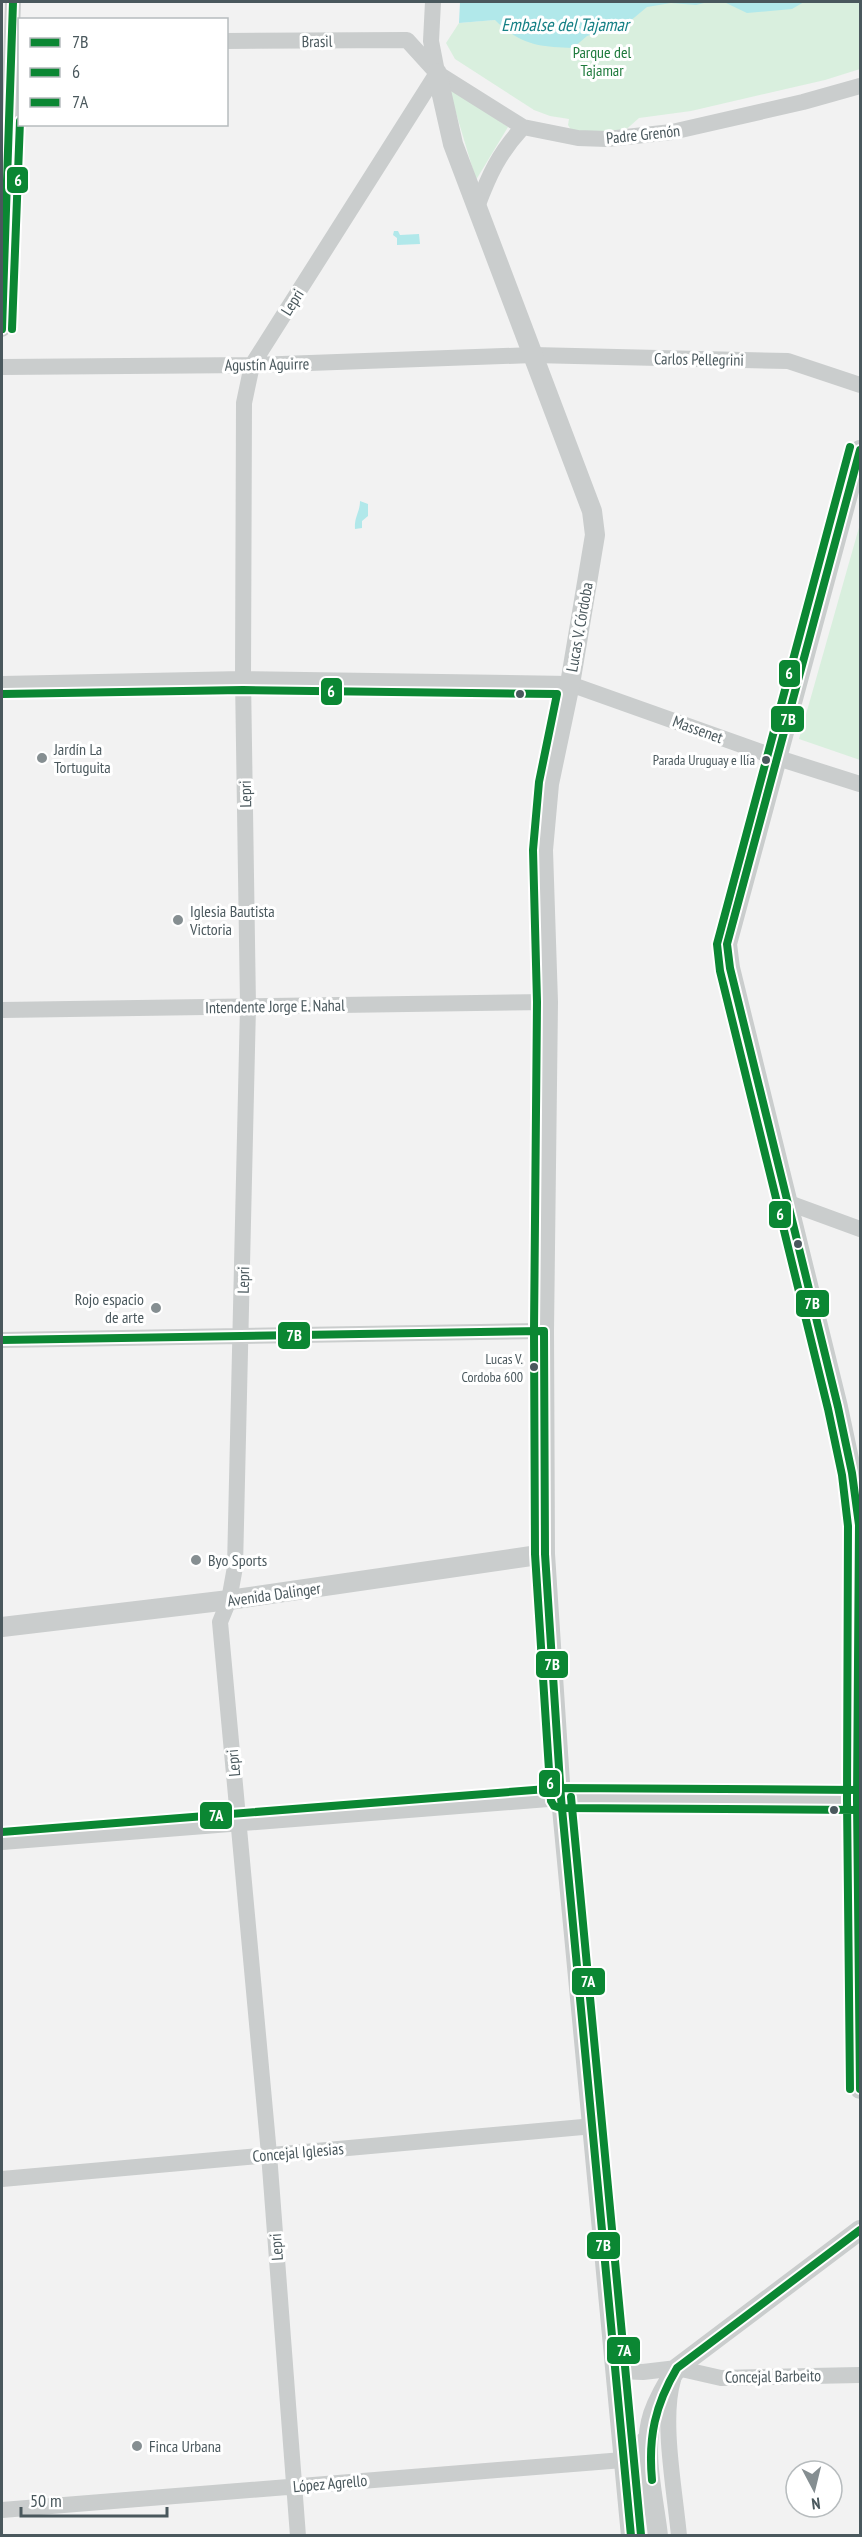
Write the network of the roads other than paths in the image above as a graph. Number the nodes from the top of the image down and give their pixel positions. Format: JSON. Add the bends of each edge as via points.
{"nodes":[{"id":1,"x":13,"y":2,"type":"edge"},
{"id":2,"x":433,"y":2,"type":"edge"},
{"id":3,"x":432,"y":20,"type":"junction"},
{"id":4,"x":407,"y":39,"type":"junction"},
{"id":5,"x":228,"y":42,"type":"edge"},
{"id":6,"x":11,"y":44,"type":"edge"},
{"id":7,"x":437,"y":73,"type":"junction"},
{"id":8,"x":861,"y":86,"type":"edge"},
{"id":9,"x":523,"y":127,"type":"junction"},
{"id":10,"x":477,"y":207,"type":"junction"},
{"id":11,"x":2,"y":329,"type":"edge"},
{"id":12,"x":533,"y":355,"type":"junction"},
{"id":13,"x":252,"y":365,"type":"junction"},
{"id":14,"x":2,"y":367,"type":"edge"},
{"id":15,"x":861,"y":385,"type":"edge"},
{"id":16,"x":861,"y":450,"type":"edge"},
{"id":17,"x":243,"y":679,"type":"junction"},
{"id":18,"x":2,"y":684,"type":"edge"},
{"id":19,"x":570,"y":684,"type":"junction"},
{"id":20,"x":778,"y":758,"type":"junction"},
{"id":21,"x":861,"y":784,"type":"edge"},
{"id":22,"x":548,"y":1002,"type":"junction"},
{"id":23,"x":248,"y":1006,"type":"junction"},
{"id":24,"x":2,"y":1010,"type":"edge"},
{"id":25,"x":789,"y":1203,"type":"junction"},
{"id":26,"x":861,"y":1229,"type":"edge"},
{"id":27,"x":544,"y":1331,"type":"junction"},
{"id":28,"x":242,"y":1336,"type":"junction"},
{"id":29,"x":2,"y":1340,"type":"edge"},
{"id":30,"x":545,"y":1554,"type":"junction"},
{"id":31,"x":229,"y":1600,"type":"junction"},
{"id":32,"x":2,"y":1627,"type":"edge"},
{"id":33,"x":561,"y":1798,"type":"junction"},
{"id":34,"x":859,"y":1800,"type":"edge"},
{"id":35,"x":238,"y":1823,"type":"junction"},
{"id":36,"x":2,"y":1842,"type":"edge"},
{"id":37,"x":861,"y":2089,"type":"edge"},
{"id":38,"x":594,"y":2126,"type":"junction"},
{"id":39,"x":269,"y":2154,"type":"junction"},
{"id":40,"x":2,"y":2179,"type":"edge"},
{"id":41,"x":861,"y":2230,"type":"edge"},
{"id":42,"x":677,"y":2368,"type":"junction"},
{"id":43,"x":616,"y":2371,"type":"junction"},
{"id":44,"x":861,"y":2375,"type":"edge"},
{"id":45,"x":649,"y":2435,"type":"junction"},
{"id":46,"x":623,"y":2460,"type":"junction"},
{"id":47,"x":294,"y":2486,"type":"junction"},
{"id":48,"x":2,"y":2510,"type":"edge"},
{"id":49,"x":298,"y":2535,"type":"edge"},
{"id":50,"x":631,"y":2535,"type":"edge"},
{"id":51,"x":658,"y":2535,"type":"edge"},
{"id":52,"x":679,"y":2535,"type":"edge"}],
"edges":[{"from":1,"to":6,"type":"street"},
{"from":2,"to":3,"type":"street"},
{"from":3,"to":4,"type":"street"},
{"from":3,"to":7,"type":"street"},
{"from":4,"to":5,"type":"street","name":"Brasil"},
{"from":4,"to":7,"type":"street"},
{"from":6,"to":11,"type":"street"},
{"from":7,"to":9,"type":"street","name":"Padre Grenón"},
{"from":7,"to":10,"type":"street","name":"Lucas V. Córdoba","via":[[453,144]]},
{"from":7,"to":13,"type":"street","name":"Lepri"},
{"from":8,"to":9,"type":"street","name":"Padre Grenón","via":[[672,132],[578,138]]},
{"from":9,"to":10,"type":"street","via":[[491,170]]},
{"from":10,"to":12,"type":"street","name":"Lucas V. Córdoba"},
{"from":12,"to":13,"type":"street","name":"Agustín Aguirre"},
{"from":12,"to":15,"type":"street","name":"Carlos Pellegrini","via":[[788,361]]},
{"from":12,"to":19,"type":"street","name":"Lucas V. Córdoba","via":[[592,511],[595,535]]},
{"from":13,"to":14,"type":"street","name":"Agustín Aguirre"},
{"from":13,"to":17,"type":"street","name":"Lepri","via":[[244,403]]},
{"from":16,"to":20,"type":"street"},
{"from":17,"to":18,"type":"street","name":"Massenet"},
{"from":17,"to":19,"type":"street","name":"Massenet"},
{"from":17,"to":23,"type":"street","name":"Lepri"},
{"from":19,"to":20,"type":"street","name":"Massenet"},
{"from":19,"to":22,"type":"street","name":"Lucas V. Córdoba","via":[[549,784],[543,850]]},
{"from":20,"to":21,"type":"street","name":"Massenet"},
{"from":20,"to":25,"type":"street","via":[[727,944]]},
{"from":22,"to":23,"type":"street","name":"Intendente Jorge E. Nahal"},
{"from":22,"to":27,"type":"street","name":"Lucas V. Córdoba"},
{"from":23,"to":24,"type":"street","name":"Intendente Jorge E. Nahal"},
{"from":23,"to":28,"type":"street","name":"Lepri"},
{"from":25,"to":26,"type":"street"},
{"from":25,"to":34,"type":"street","via":[[848,1451],[857,1514]]},
{"from":27,"to":28,"type":"street"},
{"from":27,"to":30,"type":"street","name":"Lucas V. Córdoba"},
{"from":28,"to":29,"type":"street"},
{"from":28,"to":31,"type":"street","name":"Lepri","via":[[235,1567]]},
{"from":30,"to":31,"type":"street","name":"Avenida Dalinger"},
{"from":30,"to":33,"type":"street","name":"Lucas V. Córdoba"},
{"from":31,"to":32,"type":"street","name":"Avenida Dalinger"},
{"from":31,"to":35,"type":"street","name":"Lepri","via":[[220,1622]]},
{"from":33,"to":34,"type":"street"},
{"from":33,"to":35,"type":"street"},
{"from":33,"to":38,"type":"street","name":"Lucas V. Córdoba"},
{"from":34,"to":37,"type":"street"},
{"from":35,"to":36,"type":"street"},
{"from":35,"to":39,"type":"street","name":"Lepri"},
{"from":38,"to":39,"type":"street","name":"Concejal Iglesias"},
{"from":38,"to":43,"type":"street","name":"Lucas V. Córdoba"},
{"from":39,"to":40,"type":"street","name":"Concejal Iglesias"},
{"from":39,"to":47,"type":"street","name":"Lepri"},
{"from":41,"to":42,"type":"street"},
{"from":42,"to":43,"type":"street","name":"Concejal Barbeito"},
{"from":42,"to":44,"type":"street","name":"Concejal Barbeito","via":[[721,2378]]},
{"from":42,"to":45,"type":"street","via":[[656,2406]]},
{"from":42,"to":52,"type":"street","via":[[669,2393],[668,2417]]},
{"from":43,"to":46,"type":"street","name":"Lucas V. Córdoba"},
{"from":45,"to":46,"type":"street"},
{"from":45,"to":51,"type":"street"},
{"from":46,"to":47,"type":"street","name":"López Agrello"},
{"from":46,"to":50,"type":"street","name":"Lucas V. Córdoba"},
{"from":47,"to":48,"type":"street","name":"López Agrello"},
{"from":47,"to":49,"type":"street","name":"Lepri"}]}
